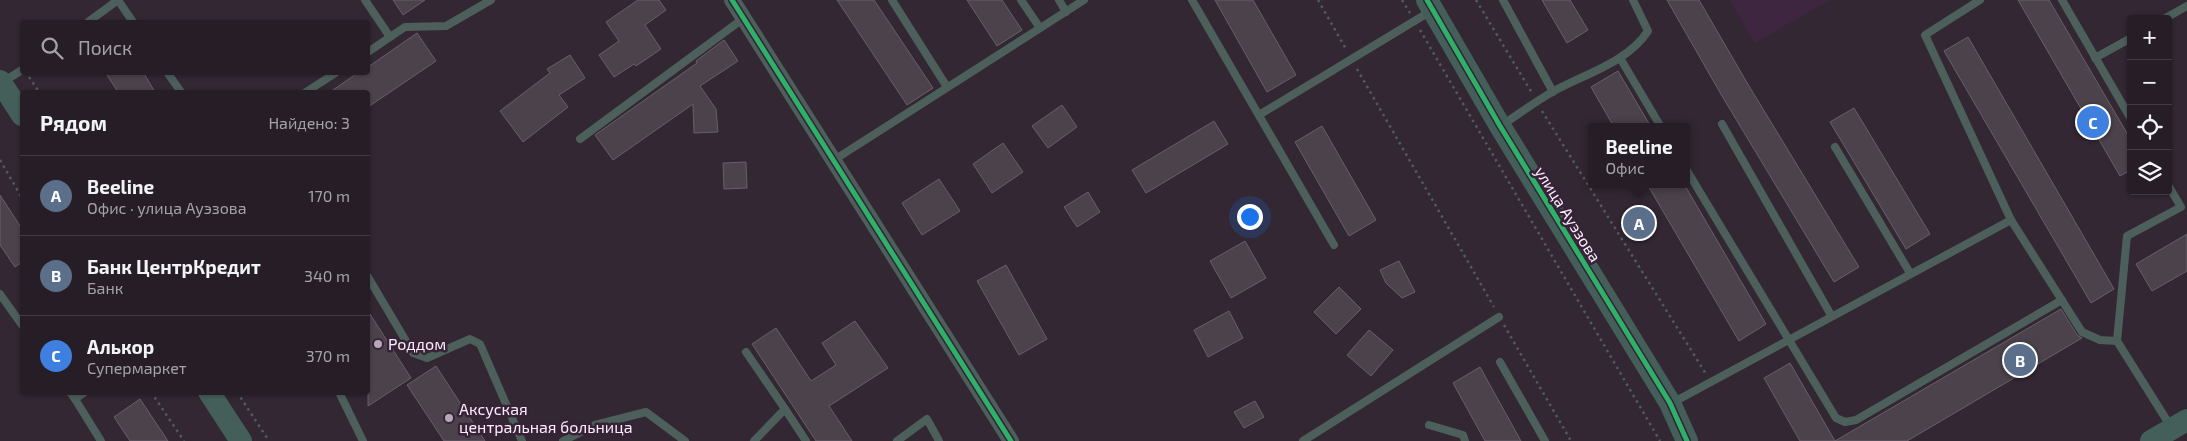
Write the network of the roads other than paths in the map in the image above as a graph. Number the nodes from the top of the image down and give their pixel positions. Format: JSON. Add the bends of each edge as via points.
{"nodes":[{"id":1,"x":118,"y":0,"type":"edge"},
{"id":2,"x":365,"y":0,"type":"edge"},
{"id":3,"x":491,"y":0,"type":"edge"},
{"id":4,"x":732,"y":0,"type":"edge"},
{"id":5,"x":892,"y":0,"type":"edge"},
{"id":6,"x":1021,"y":0,"type":"edge"},
{"id":7,"x":1059,"y":0,"type":"edge"},
{"id":8,"x":1084,"y":0,"type":"edge"},
{"id":9,"x":1192,"y":0,"type":"edge"},
{"id":10,"x":1503,"y":0,"type":"edge"},
{"id":11,"x":1633,"y":0,"type":"edge"},
{"id":12,"x":1980,"y":0,"type":"edge"},
{"id":13,"x":2062,"y":0,"type":"edge"},
{"id":14,"x":2187,"y":6,"type":"edge"},
{"id":15,"x":1425,"y":10,"type":"edge"},
{"id":16,"x":1066,"y":12,"type":"junction"},
{"id":17,"x":2171,"y":15,"type":"edge"},
{"id":18,"x":744,"y":18,"type":"junction"},
{"id":19,"x":91,"y":20,"type":"edge"},
{"id":20,"x":132,"y":20,"type":"edge"},
{"id":21,"x":1040,"y":28,"type":"junction"},
{"id":22,"x":390,"y":37,"type":"junction"},
{"id":23,"x":2127,"y":40,"type":"edge"},
{"id":24,"x":370,"y":51,"type":"edge"},
{"id":25,"x":1620,"y":58,"type":"junction"},
{"id":26,"x":2095,"y":58,"type":"junction"},
{"id":27,"x":20,"y":71,"type":"edge"},
{"id":28,"x":169,"y":75,"type":"edge"},
{"id":29,"x":332,"y":75,"type":"edge"},
{"id":30,"x":1,"y":82,"type":"edge"},
{"id":31,"x":947,"y":87,"type":"junction"},
{"id":32,"x":180,"y":90,"type":"edge"},
{"id":33,"x":309,"y":90,"type":"edge"},
{"id":34,"x":1553,"y":92,"type":"junction"},
{"id":35,"x":20,"y":111,"type":"edge"},
{"id":36,"x":2127,"y":113,"type":"edge"},
{"id":37,"x":1258,"y":115,"type":"junction"},
{"id":38,"x":1659,"y":123,"type":"edge"},
{"id":39,"x":1722,"y":124,"type":"dead end"},
{"id":40,"x":1500,"y":126,"type":"junction"},
{"id":41,"x":580,"y":139,"type":"dead end"},
{"id":42,"x":1835,"y":147,"type":"dead end"},
{"id":43,"x":834,"y":160,"type":"junction"},
{"id":44,"x":1690,"y":176,"type":"edge"},
{"id":45,"x":2172,"y":190,"type":"edge"},
{"id":46,"x":2184,"y":205,"type":"edge"},
{"id":47,"x":2011,"y":220,"type":"junction"},
{"id":48,"x":1334,"y":245,"type":"dead end"},
{"id":49,"x":1910,"y":273,"type":"junction"},
{"id":50,"x":370,"y":280,"type":"edge"},
{"id":51,"x":0,"y":295,"type":"edge"},
{"id":52,"x":2062,"y":300,"type":"junction"},
{"id":53,"x":1832,"y":315,"type":"junction"},
{"id":54,"x":1499,"y":317,"type":"road end"},
{"id":55,"x":20,"y":322,"type":"edge"},
{"id":56,"x":1788,"y":340,"type":"junction"},
{"id":57,"x":2117,"y":342,"type":"junction"},
{"id":58,"x":746,"y":352,"type":"dead end"},
{"id":59,"x":1500,"y":362,"type":"dead end"},
{"id":60,"x":211,"y":395,"type":"edge"},
{"id":61,"x":340,"y":395,"type":"edge"},
{"id":62,"x":73,"y":396,"type":"edge"},
{"id":63,"x":1670,"y":404,"type":"junction"},
{"id":64,"x":785,"y":409,"type":"junction"},
{"id":65,"x":2179,"y":424,"type":"edge"},
{"id":66,"x":1429,"y":425,"type":"dead end"},
{"id":67,"x":101,"y":441,"type":"edge"},
{"id":68,"x":241,"y":441,"type":"edge"},
{"id":69,"x":363,"y":441,"type":"edge"},
{"id":70,"x":522,"y":441,"type":"edge"},
{"id":71,"x":563,"y":441,"type":"edge"},
{"id":72,"x":684,"y":441,"type":"edge"},
{"id":73,"x":754,"y":441,"type":"edge"},
{"id":74,"x":806,"y":441,"type":"edge"},
{"id":75,"x":897,"y":441,"type":"edge"},
{"id":76,"x":939,"y":441,"type":"edge"},
{"id":77,"x":1011,"y":441,"type":"edge"},
{"id":78,"x":1303,"y":441,"type":"edge"},
{"id":79,"x":1466,"y":441,"type":"edge"},
{"id":80,"x":1545,"y":441,"type":"edge"},
{"id":81,"x":1687,"y":441,"type":"edge"},
{"id":82,"x":2151,"y":441,"type":"edge"}],
"edges":[{"from":1,"to":19,"type":"lane"},
{"from":1,"to":20,"type":"lane"},
{"from":2,"to":22,"type":"lane"},
{"from":3,"to":22,"type":"lane","via":[[446,26],[405,28]]},
{"from":4,"to":18,"type":"street"},
{"from":5,"to":31,"type":"lane"},
{"from":6,"to":21,"type":"lane"},
{"from":7,"to":16,"type":"lane"},
{"from":8,"to":16,"type":"lane"},
{"from":9,"to":37,"type":"lane"},
{"from":10,"to":34,"type":"lane"},
{"from":11,"to":25,"type":"lane","via":[[1648,31]]},
{"from":12,"to":47,"type":"lane","via":[[1925,35]]},
{"from":13,"to":26,"type":"lane"},
{"from":14,"to":17,"type":"lane"},
{"from":15,"to":37,"type":"lane","via":[[1352,59]]},
{"from":15,"to":40,"type":"street","name":"улица Ауэзова"},
{"from":16,"to":21,"type":"lane"},
{"from":18,"to":41,"type":"lane"},
{"from":18,"to":43,"type":"street"},
{"from":21,"to":31,"type":"lane"},
{"from":22,"to":24,"type":"lane"},
{"from":23,"to":26,"type":"lane"},
{"from":25,"to":34,"type":"lane"},
{"from":25,"to":38,"type":"lane"},
{"from":26,"to":36,"type":"lane"},
{"from":27,"to":30,"type":"lane"},
{"from":28,"to":32,"type":"lane"},
{"from":29,"to":33,"type":"lane"},
{"from":30,"to":35,"type":"street"},
{"from":31,"to":43,"type":"lane"},
{"from":34,"to":40,"type":"lane"},
{"from":37,"to":48,"type":"lane"},
{"from":39,"to":53,"type":"lane"},
{"from":40,"to":63,"type":"street","name":"улица Ауэзова"},
{"from":42,"to":49,"type":"lane"},
{"from":43,"to":77,"type":"street"},
{"from":44,"to":56,"type":"lane"},
{"from":45,"to":46,"type":"lane"},
{"from":46,"to":57,"type":"lane","via":[[2127,236]]},
{"from":47,"to":49,"type":"lane"},
{"from":47,"to":52,"type":"lane"},
{"from":49,"to":53,"type":"lane"},
{"from":50,"to":70,"type":"lane","via":[[413,353],[427,358],[470,339],[480,344]]},
{"from":51,"to":55,"type":"lane"},
{"from":52,"to":56,"type":"lane","via":[[1856,420],[1845,422],[1836,418]]},
{"from":52,"to":57,"type":"lane","via":[[2082,332],[2100,340]]},
{"from":53,"to":56,"type":"lane"},
{"from":54,"to":78,"type":"lane"},
{"from":56,"to":63,"type":"lane"},
{"from":57,"to":65,"type":"lane"},
{"from":58,"to":64,"type":"lane"},
{"from":59,"to":80,"type":"lane"},
{"from":60,"to":68,"type":"street"},
{"from":61,"to":69,"type":"lane"},
{"from":62,"to":67,"type":"lane"},
{"from":63,"to":81,"type":"street","name":"улица Ауэзова"},
{"from":64,"to":73,"type":"lane"},
{"from":64,"to":74,"type":"lane"},
{"from":65,"to":82,"type":"street"},
{"from":66,"to":79,"type":"lane","via":[[1463,435]]},
{"from":71,"to":72,"type":"lane","via":[[595,425],[646,412]]},
{"from":75,"to":76,"type":"lane","via":[[927,420]]}]}
